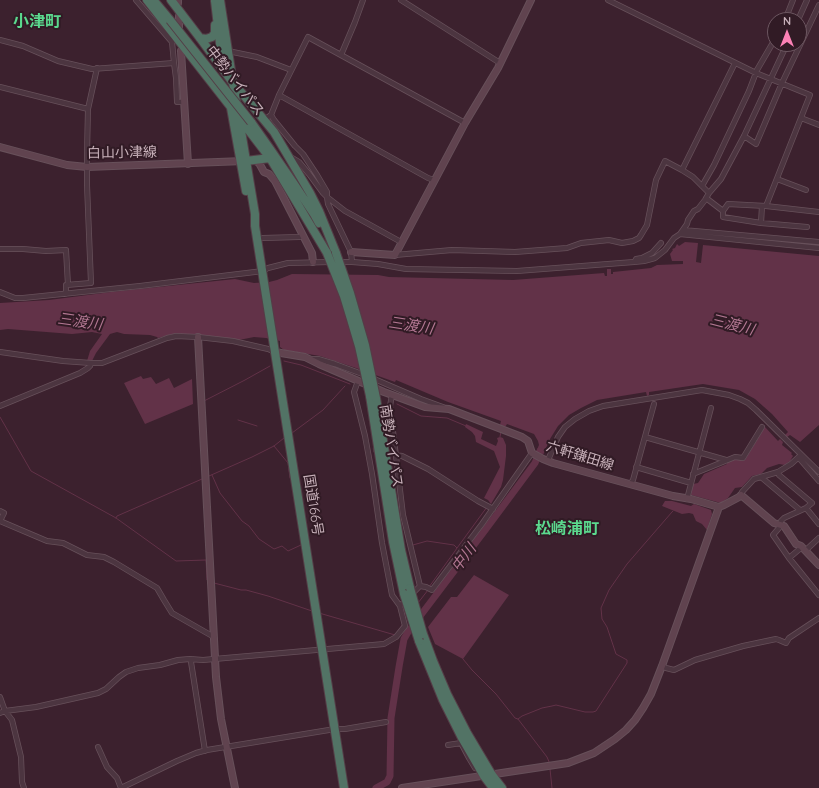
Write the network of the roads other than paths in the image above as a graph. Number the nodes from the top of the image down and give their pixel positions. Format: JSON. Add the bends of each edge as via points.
{"nodes":[{"id":1,"x":136,"y":0,"type":"edge"},
{"id":2,"x":363,"y":0,"type":"edge"},
{"id":3,"x":401,"y":0,"type":"edge"},
{"id":4,"x":531,"y":0,"type":"edge"},
{"id":5,"x":608,"y":0,"type":"edge"},
{"id":6,"x":793,"y":0,"type":"edge"},
{"id":7,"x":807,"y":0,"type":"edge"},
{"id":8,"x":176,"y":1,"type":"edge"},
{"id":9,"x":217,"y":1,"type":"edge"},
{"id":10,"x":149,"y":5,"type":"edge"},
{"id":11,"x":819,"y":5,"type":"edge"},
{"id":12,"x":788,"y":12,"type":"edge"},
{"id":13,"x":802,"y":12,"type":"edge"},
{"id":14,"x":179,"y":16,"type":"dead end"},
{"id":15,"x":180,"y":35,"type":"dead end"},
{"id":16,"x":200,"y":38,"type":"junction"},
{"id":17,"x":0,"y":40,"type":"edge"},
{"id":18,"x":180,"y":51,"type":"dead end"},
{"id":19,"x":767,"y":52,"type":"edge"},
{"id":20,"x":783,"y":52,"type":"edge"},
{"id":21,"x":228,"y":55,"type":"junction"},
{"id":22,"x":341,"y":55,"type":"junction"},
{"id":23,"x":174,"y":63,"type":"junction"},
{"id":24,"x":500,"y":63,"type":"junction"},
{"id":25,"x":735,"y":63,"type":"junction"},
{"id":26,"x":97,"y":68,"type":"junction"},
{"id":27,"x":291,"y":70,"type":"junction"},
{"id":28,"x":223,"y":71,"type":"junction"},
{"id":29,"x":756,"y":73,"type":"junction"},
{"id":30,"x":770,"y":78,"type":"junction"},
{"id":31,"x":232,"y":83,"type":"junction"},
{"id":32,"x":782,"y":83,"type":"junction"},
{"id":33,"x":0,"y":87,"type":"edge"},
{"id":34,"x":241,"y":92,"type":"junction"},
{"id":35,"x":279,"y":95,"type":"junction"},
{"id":36,"x":184,"y":102,"type":"junction"},
{"id":37,"x":230,"y":106,"type":"junction"},
{"id":38,"x":88,"y":108,"type":"junction"},
{"id":39,"x":239,"y":118,"type":"junction"},
{"id":40,"x":268,"y":118,"type":"junction"},
{"id":41,"x":801,"y":118,"type":"junction"},
{"id":42,"x":465,"y":123,"type":"junction"},
{"id":43,"x":819,"y":125,"type":"edge"},
{"id":44,"x":744,"y":136,"type":"junction"},
{"id":45,"x":0,"y":147,"type":"edge"},
{"id":46,"x":288,"y":155,"type":"junction"},
{"id":47,"x":268,"y":159,"type":"junction"},
{"id":48,"x":243,"y":161,"type":"junction"},
{"id":49,"x":255,"y":161,"type":"junction"},
{"id":50,"x":188,"y":164,"type":"junction"},
{"id":51,"x":87,"y":167,"type":"junction"},
{"id":52,"x":262,"y":168,"type":"junction"},
{"id":53,"x":682,"y":170,"type":"junction"},
{"id":54,"x":777,"y":179,"type":"junction"},
{"id":55,"x":434,"y":180,"type":"junction"},
{"id":56,"x":702,"y":186,"type":"junction"},
{"id":57,"x":806,"y":190,"type":"dead end"},
{"id":58,"x":708,"y":192,"type":"junction"},
{"id":59,"x":327,"y":197,"type":"junction"},
{"id":60,"x":706,"y":198,"type":"junction"},
{"id":61,"x":764,"y":206,"type":"junction"},
{"id":62,"x":723,"y":211,"type":"junction"},
{"id":63,"x":819,"y":212,"type":"edge"},
{"id":64,"x":761,"y":223,"type":"junction"},
{"id":65,"x":808,"y":227,"type":"dead end"},
{"id":66,"x":682,"y":232,"type":"junction"},
{"id":67,"x":303,"y":236,"type":"junction"},
{"id":68,"x":263,"y":238,"type":"dead end"},
{"id":69,"x":401,"y":242,"type":"junction"},
{"id":70,"x":819,"y":242,"type":"edge"},
{"id":71,"x":661,"y":243,"type":"dead end"},
{"id":72,"x":819,"y":248,"type":"edge"},
{"id":73,"x":0,"y":249,"type":"edge"},
{"id":74,"x":350,"y":252,"type":"junction"},
{"id":75,"x":332,"y":253,"type":"junction"},
{"id":76,"x":395,"y":255,"type":"junction"},
{"id":77,"x":313,"y":262,"type":"junction"},
{"id":78,"x":352,"y":262,"type":"junction"},
{"id":79,"x":634,"y":262,"type":"junction"},
{"id":80,"x":340,"y":266,"type":"joint"},
{"id":81,"x":263,"y":271,"type":"junction"},
{"id":82,"x":68,"y":285,"type":"junction"},
{"id":83,"x":0,"y":292,"type":"edge"},
{"id":84,"x":66,"y":294,"type":"junction"},
{"id":85,"x":198,"y":338,"type":"junction"},
{"id":86,"x":0,"y":352,"type":"edge"},
{"id":87,"x":275,"y":352,"type":"junction"},
{"id":88,"x":310,"y":359,"type":"junction"},
{"id":89,"x":91,"y":363,"type":"junction"},
{"id":90,"x":358,"y":381,"type":"junction"},
{"id":91,"x":392,"y":395,"type":"junction"},
{"id":92,"x":373,"y":397,"type":"junction"},
{"id":93,"x":654,"y":404,"type":"dead end"},
{"id":94,"x":0,"y":406,"type":"edge"},
{"id":95,"x":711,"y":408,"type":"dead end"},
{"id":96,"x":449,"y":409,"type":"junction"},
{"id":97,"x":762,"y":427,"type":"dead end"},
{"id":98,"x":645,"y":437,"type":"junction"},
{"id":99,"x":699,"y":452,"type":"junction"},
{"id":100,"x":532,"y":453,"type":"junction"},
{"id":101,"x":396,"y":455,"type":"junction"},
{"id":102,"x":800,"y":456,"type":"junction"},
{"id":103,"x":546,"y":460,"type":"junction"},
{"id":104,"x":728,"y":460,"type":"junction"},
{"id":105,"x":636,"y":467,"type":"junction"},
{"id":106,"x":778,"y":472,"type":"junction"},
{"id":107,"x":819,"y":472,"type":"edge"},
{"id":108,"x":694,"y":474,"type":"junction"},
{"id":109,"x":761,"y":476,"type":"junction"},
{"id":110,"x":819,"y":481,"type":"edge"},
{"id":111,"x":691,"y":483,"type":"junction"},
{"id":112,"x":630,"y":484,"type":"junction"},
{"id":113,"x":741,"y":495,"type":"junction"},
{"id":114,"x":689,"y":499,"type":"junction"},
{"id":115,"x":717,"y":506,"type":"junction"},
{"id":116,"x":489,"y":507,"type":"junction"},
{"id":117,"x":806,"y":508,"type":"junction"},
{"id":118,"x":800,"y":510,"type":"junction"},
{"id":119,"x":0,"y":512,"type":"edge"},
{"id":120,"x":396,"y":516,"type":"junction"},
{"id":121,"x":379,"y":518,"type":"junction"},
{"id":122,"x":0,"y":521,"type":"edge"},
{"id":123,"x":780,"y":524,"type":"junction"},
{"id":124,"x":819,"y":524,"type":"edge"},
{"id":125,"x":819,"y":538,"type":"edge"},
{"id":126,"x":804,"y":549,"type":"junction"},
{"id":127,"x":789,"y":558,"type":"junction"},
{"id":128,"x":819,"y":565,"type":"edge"},
{"id":129,"x":420,"y":586,"type":"junction"},
{"id":130,"x":819,"y":595,"type":"edge"},
{"id":131,"x":400,"y":606,"type":"junction"},
{"id":132,"x":819,"y":618,"type":"edge"},
{"id":133,"x":214,"y":637,"type":"junction"},
{"id":134,"x":421,"y":638,"type":"junction"},
{"id":135,"x":322,"y":649,"type":"junction"},
{"id":136,"x":192,"y":659,"type":"junction"},
{"id":137,"x":215,"y":659,"type":"junction"},
{"id":138,"x":662,"y":666,"type":"junction"},
{"id":139,"x":0,"y":697,"type":"edge"},
{"id":140,"x":5,"y":711,"type":"junction"},
{"id":141,"x":0,"y":713,"type":"edge"},
{"id":142,"x":386,"y":722,"type":"dead end"},
{"id":143,"x":335,"y":729,"type":"junction"},
{"id":144,"x":448,"y":745,"type":"dead end"},
{"id":145,"x":98,"y":746,"type":"dead end"},
{"id":146,"x":227,"y":747,"type":"junction"},
{"id":147,"x":205,"y":751,"type":"junction"},
{"id":148,"x":486,"y":773,"type":"junction"},
{"id":149,"x":24,"y":788,"type":"edge"},
{"id":150,"x":121,"y":788,"type":"edge"},
{"id":151,"x":235,"y":788,"type":"edge"},
{"id":152,"x":344,"y":788,"type":"edge"},
{"id":153,"x":402,"y":788,"type":"edge"},
{"id":154,"x":493,"y":788,"type":"edge"},
{"id":155,"x":502,"y":788,"type":"edge"}],
"edges":[{"from":1,"to":10,"type":"street"},
{"from":2,"to":22,"type":"street"},
{"from":3,"to":24,"type":"street"},
{"from":4,"to":24,"type":"street"},
{"from":5,"to":25,"type":"street"},
{"from":6,"to":12,"type":"street"},
{"from":7,"to":13,"type":"street"},
{"from":8,"to":16,"type":"highway"},
{"from":9,"to":16,"type":"highway","via":[[215,33],[208,39]]},
{"from":9,"to":21,"type":"highway"},
{"from":9,"to":28,"type":"highway"},
{"from":10,"to":23,"type":"street","via":[[172,42]]},
{"from":10,"to":37,"type":"highway","name":"南勢バイパス"},
{"from":10,"to":75,"type":"highway","name":"中勢バイパス","bridge":true,"via":[[170,20],[251,122],[292,181]]},
{"from":11,"to":32,"type":"street"},
{"from":14,"to":15,"type":"street"},
{"from":16,"to":28,"type":"highway"},
{"from":17,"to":26,"type":"street","via":[[23,46],[58,61]]},
{"from":18,"to":36,"type":"street"},
{"from":19,"to":29,"type":"street"},
{"from":20,"to":30,"type":"street"},
{"from":21,"to":27,"type":"street","via":[[257,57]]},
{"from":21,"to":31,"type":"highway"},
{"from":21,"to":34,"type":"highway"},
{"from":22,"to":27,"type":"street","via":[[308,37]]},
{"from":22,"to":42,"type":"street"},
{"from":23,"to":26,"type":"street"},
{"from":23,"to":36,"type":"street","via":[[178,102]]},
{"from":24,"to":42,"type":"street"},
{"from":25,"to":29,"type":"street"},
{"from":25,"to":53,"type":"street"},
{"from":26,"to":38,"type":"street"},
{"from":27,"to":35,"type":"street"},
{"from":28,"to":31,"type":"highway"},
{"from":28,"to":37,"type":"highway"},
{"from":29,"to":30,"type":"street"},
{"from":29,"to":56,"type":"street"},
{"from":30,"to":32,"type":"street"},
{"from":30,"to":44,"type":"street"},
{"from":31,"to":34,"type":"highway"},
{"from":31,"to":39,"type":"highway"},
{"from":32,"to":41,"type":"street","via":[[810,95]]},
{"from":32,"to":44,"type":"street","via":[[756,144]]},
{"from":33,"to":38,"type":"street"},
{"from":34,"to":40,"type":"highway"},
{"from":35,"to":40,"type":"street"},
{"from":35,"to":55,"type":"street"},
{"from":36,"to":50,"type":"street"},
{"from":37,"to":39,"type":"highway","name":"南勢バイパス"},
{"from":37,"to":48,"type":"highway"},
{"from":38,"to":51,"type":"street"},
{"from":39,"to":47,"type":"highway","name":"南勢バイパス"},
{"from":39,"to":48,"type":"highway"},
{"from":40,"to":46,"type":"highway"},
{"from":40,"to":59,"type":"street","via":[[274,120],[303,154],[327,192]]},
{"from":41,"to":43,"type":"street"},
{"from":41,"to":54,"type":"street"},
{"from":42,"to":55,"type":"street"},
{"from":44,"to":58,"type":"street","via":[[721,179]]},
{"from":45,"to":51,"type":"street","name":"白山小津線","via":[[67,165]]},
{"from":46,"to":59,"type":"street","via":[[298,162]]},
{"from":46,"to":75,"type":"highway","via":[[314,199],[328,233]]},
{"from":47,"to":49,"type":"highway"},
{"from":47,"to":52,"type":"street"},
{"from":47,"to":75,"type":"highway","name":"南勢バイパス"},
{"from":48,"to":49,"type":"highway"},
{"from":48,"to":50,"type":"street","name":"白山小津線"},
{"from":48,"to":81,"type":"highway","name":"国道166号","via":[[255,214]]},
{"from":49,"to":52,"type":"street"},
{"from":50,"to":51,"type":"street","name":"白山小津線"},
{"from":51,"to":82,"type":"street","via":[[91,283]]},
{"from":52,"to":67,"type":"street","via":[[274,179]]},
{"from":53,"to":56,"type":"street"},
{"from":53,"to":76,"type":"street","via":[[665,161],[654,184],[647,225],[639,238],[633,241],[622,243],[609,240],[581,243],[567,248],[515,252],[452,250]]},
{"from":54,"to":57,"type":"street"},
{"from":54,"to":61,"type":"street"},
{"from":55,"to":69,"type":"street"},
{"from":56,"to":58,"type":"street"},
{"from":58,"to":60,"type":"street"},
{"from":59,"to":69,"type":"street","via":[[345,211]]},
{"from":59,"to":74,"type":"street"},
{"from":60,"to":62,"type":"street"},
{"from":60,"to":66,"type":"street","via":[[694,211]]},
{"from":61,"to":62,"type":"street","via":[[728,204]]},
{"from":61,"to":63,"type":"street"},
{"from":61,"to":64,"type":"street"},
{"from":62,"to":64,"type":"street","via":[[723,217]]},
{"from":64,"to":65,"type":"street"},
{"from":66,"to":70,"type":"street"},
{"from":66,"to":72,"type":"street"},
{"from":66,"to":79,"type":"street","via":[[655,258]]},
{"from":67,"to":68,"type":"street"},
{"from":67,"to":77,"type":"street","via":[[312,253]]},
{"from":69,"to":76,"type":"street"},
{"from":71,"to":79,"type":"street","via":[[652,252]]},
{"from":73,"to":82,"type":"street","via":[[66,250]]},
{"from":74,"to":76,"type":"street"},
{"from":74,"to":78,"type":"street"},
{"from":75,"to":80,"type":"highway","name":"中勢バイパス","bridge":true},
{"from":75,"to":92,"type":"highway","name":"南勢バイパス","bridge":true},
{"from":77,"to":78,"type":"street"},
{"from":77,"to":81,"type":"street","via":[[288,263]]},
{"from":78,"to":79,"type":"street","via":[[406,269],[517,271]]},
{"from":80,"to":92,"type":"highway","name":"南勢バイパス","bridge":true,"via":[[365,345]]},
{"from":81,"to":84,"type":"street"},
{"from":81,"to":87,"type":"highway","name":"国道166号"},
{"from":82,"to":84,"type":"street"},
{"from":83,"to":84,"type":"street","via":[[15,298]]},
{"from":85,"to":87,"type":"street","via":[[233,341]]},
{"from":85,"to":89,"type":"street","via":[[173,337],[102,363]]},
{"from":85,"to":133,"type":"street"},
{"from":86,"to":89,"type":"street"},
{"from":87,"to":88,"type":"street","name":"六軒鎌田線"},
{"from":87,"to":135,"type":"highway","name":"国道166号"},
{"from":88,"to":90,"type":"street","name":"六軒鎌田線"},
{"from":88,"to":96,"type":"street","via":[[335,364]]},
{"from":89,"to":94,"type":"street","via":[[80,373]]},
{"from":90,"to":91,"type":"street","name":"六軒鎌田線"},
{"from":90,"to":121,"type":"street","via":[[354,392],[370,450]]},
{"from":91,"to":96,"type":"street","name":"六軒鎌田線","via":[[425,407]]},
{"from":91,"to":101,"type":"street","via":[[390,406],[393,448]]},
{"from":92,"to":120,"type":"highway","name":"南勢バイパス"},
{"from":93,"to":98,"type":"street"},
{"from":95,"to":99,"type":"street"},
{"from":96,"to":100,"type":"street","name":"六軒鎌田線","via":[[526,439]]},
{"from":97,"to":104,"type":"street","via":[[743,458],[735,457]]},
{"from":98,"to":99,"type":"street"},
{"from":98,"to":105,"type":"street"},
{"from":99,"to":104,"type":"street"},
{"from":99,"to":108,"type":"street"},
{"from":100,"to":103,"type":"street","name":"六軒鎌田線"},
{"from":100,"to":116,"type":"street"},
{"from":101,"to":116,"type":"street","via":[[428,469]]},
{"from":101,"to":120,"type":"street"},
{"from":102,"to":103,"type":"street","via":[[756,410],[740,399],[697,390],[603,406],[589,411],[566,427]]},
{"from":102,"to":106,"type":"street"},
{"from":102,"to":107,"type":"street"},
{"from":102,"to":110,"type":"street"},
{"from":103,"to":112,"type":"street","name":"六軒鎌田線"},
{"from":104,"to":108,"type":"street"},
{"from":105,"to":111,"type":"street"},
{"from":105,"to":112,"type":"street"},
{"from":106,"to":109,"type":"street"},
{"from":106,"to":117,"type":"street","via":[[812,503]]},
{"from":108,"to":111,"type":"street"},
{"from":109,"to":113,"type":"street","via":[[754,479]]},
{"from":109,"to":118,"type":"street"},
{"from":111,"to":114,"type":"street"},
{"from":112,"to":114,"type":"street","name":"六軒鎌田線"},
{"from":113,"to":115,"type":"street","via":[[724,505]]},
{"from":113,"to":123,"type":"street","via":[[774,523]]},
{"from":114,"to":115,"type":"street","name":"六軒鎌田線"},
{"from":115,"to":138,"type":"street"},
{"from":116,"to":129,"type":"street","via":[[432,590]]},
{"from":117,"to":118,"type":"street"},
{"from":117,"to":124,"type":"street"},
{"from":118,"to":123,"type":"street","via":[[784,518]]},
{"from":119,"to":122,"type":"street","via":[[4,513]]},
{"from":120,"to":121,"type":"street"},
{"from":120,"to":129,"type":"street","via":[[410,543]]},
{"from":120,"to":134,"type":"highway","name":"南勢バイパス","bridge":true,"via":[[397,546]]},
{"from":121,"to":131,"type":"street","via":[[392,595]]},
{"from":122,"to":133,"type":"street","via":[[47,541],[63,543],[87,555],[104,557],[114,562],[157,588],[172,613]]},
{"from":123,"to":126,"type":"street","via":[[796,544]]},
{"from":123,"to":127,"type":"street","via":[[773,535]]},
{"from":125,"to":126,"type":"street"},
{"from":126,"to":127,"type":"street"},
{"from":126,"to":128,"type":"street"},
{"from":127,"to":130,"type":"street"},
{"from":129,"to":131,"type":"street"},
{"from":131,"to":135,"type":"street","via":[[405,626],[396,637],[384,644]]},
{"from":132,"to":138,"type":"street","via":[[789,638],[786,643],[776,639],[743,646],[695,660],[674,670]]},
{"from":133,"to":137,"type":"street"},
{"from":134,"to":148,"type":"highway","name":"南勢バイパス"},
{"from":134,"to":148,"type":"highway","name":"南勢バイパス","via":[[443,700],[462,738]]},
{"from":135,"to":137,"type":"street"},
{"from":135,"to":143,"type":"highway","name":"国道166号"},
{"from":136,"to":137,"type":"street"},
{"from":136,"to":140,"type":"street","via":[[126,672],[98,693]]},
{"from":136,"to":147,"type":"street"},
{"from":137,"to":146,"type":"street"},
{"from":138,"to":148,"type":"street","via":[[649,699],[639,714],[626,730],[609,744],[575,761]]},
{"from":139,"to":140,"type":"street"},
{"from":140,"to":141,"type":"street"},
{"from":140,"to":149,"type":"street","via":[[12,720],[21,757]]},
{"from":142,"to":143,"type":"street"},
{"from":143,"to":146,"type":"street"},
{"from":143,"to":152,"type":"highway","name":"国道166号"},
{"from":144,"to":148,"type":"street","via":[[460,743],[476,769]]},
{"from":145,"to":150,"type":"street","via":[[107,767],[117,778]]},
{"from":146,"to":147,"type":"street"},
{"from":146,"to":151,"type":"street"},
{"from":147,"to":150,"type":"street","via":[[177,761]]},
{"from":148,"to":153,"type":"street"},
{"from":148,"to":154,"type":"highway","name":"南勢バイパス"},
{"from":148,"to":155,"type":"highway","name":"南勢バイパス"}]}
